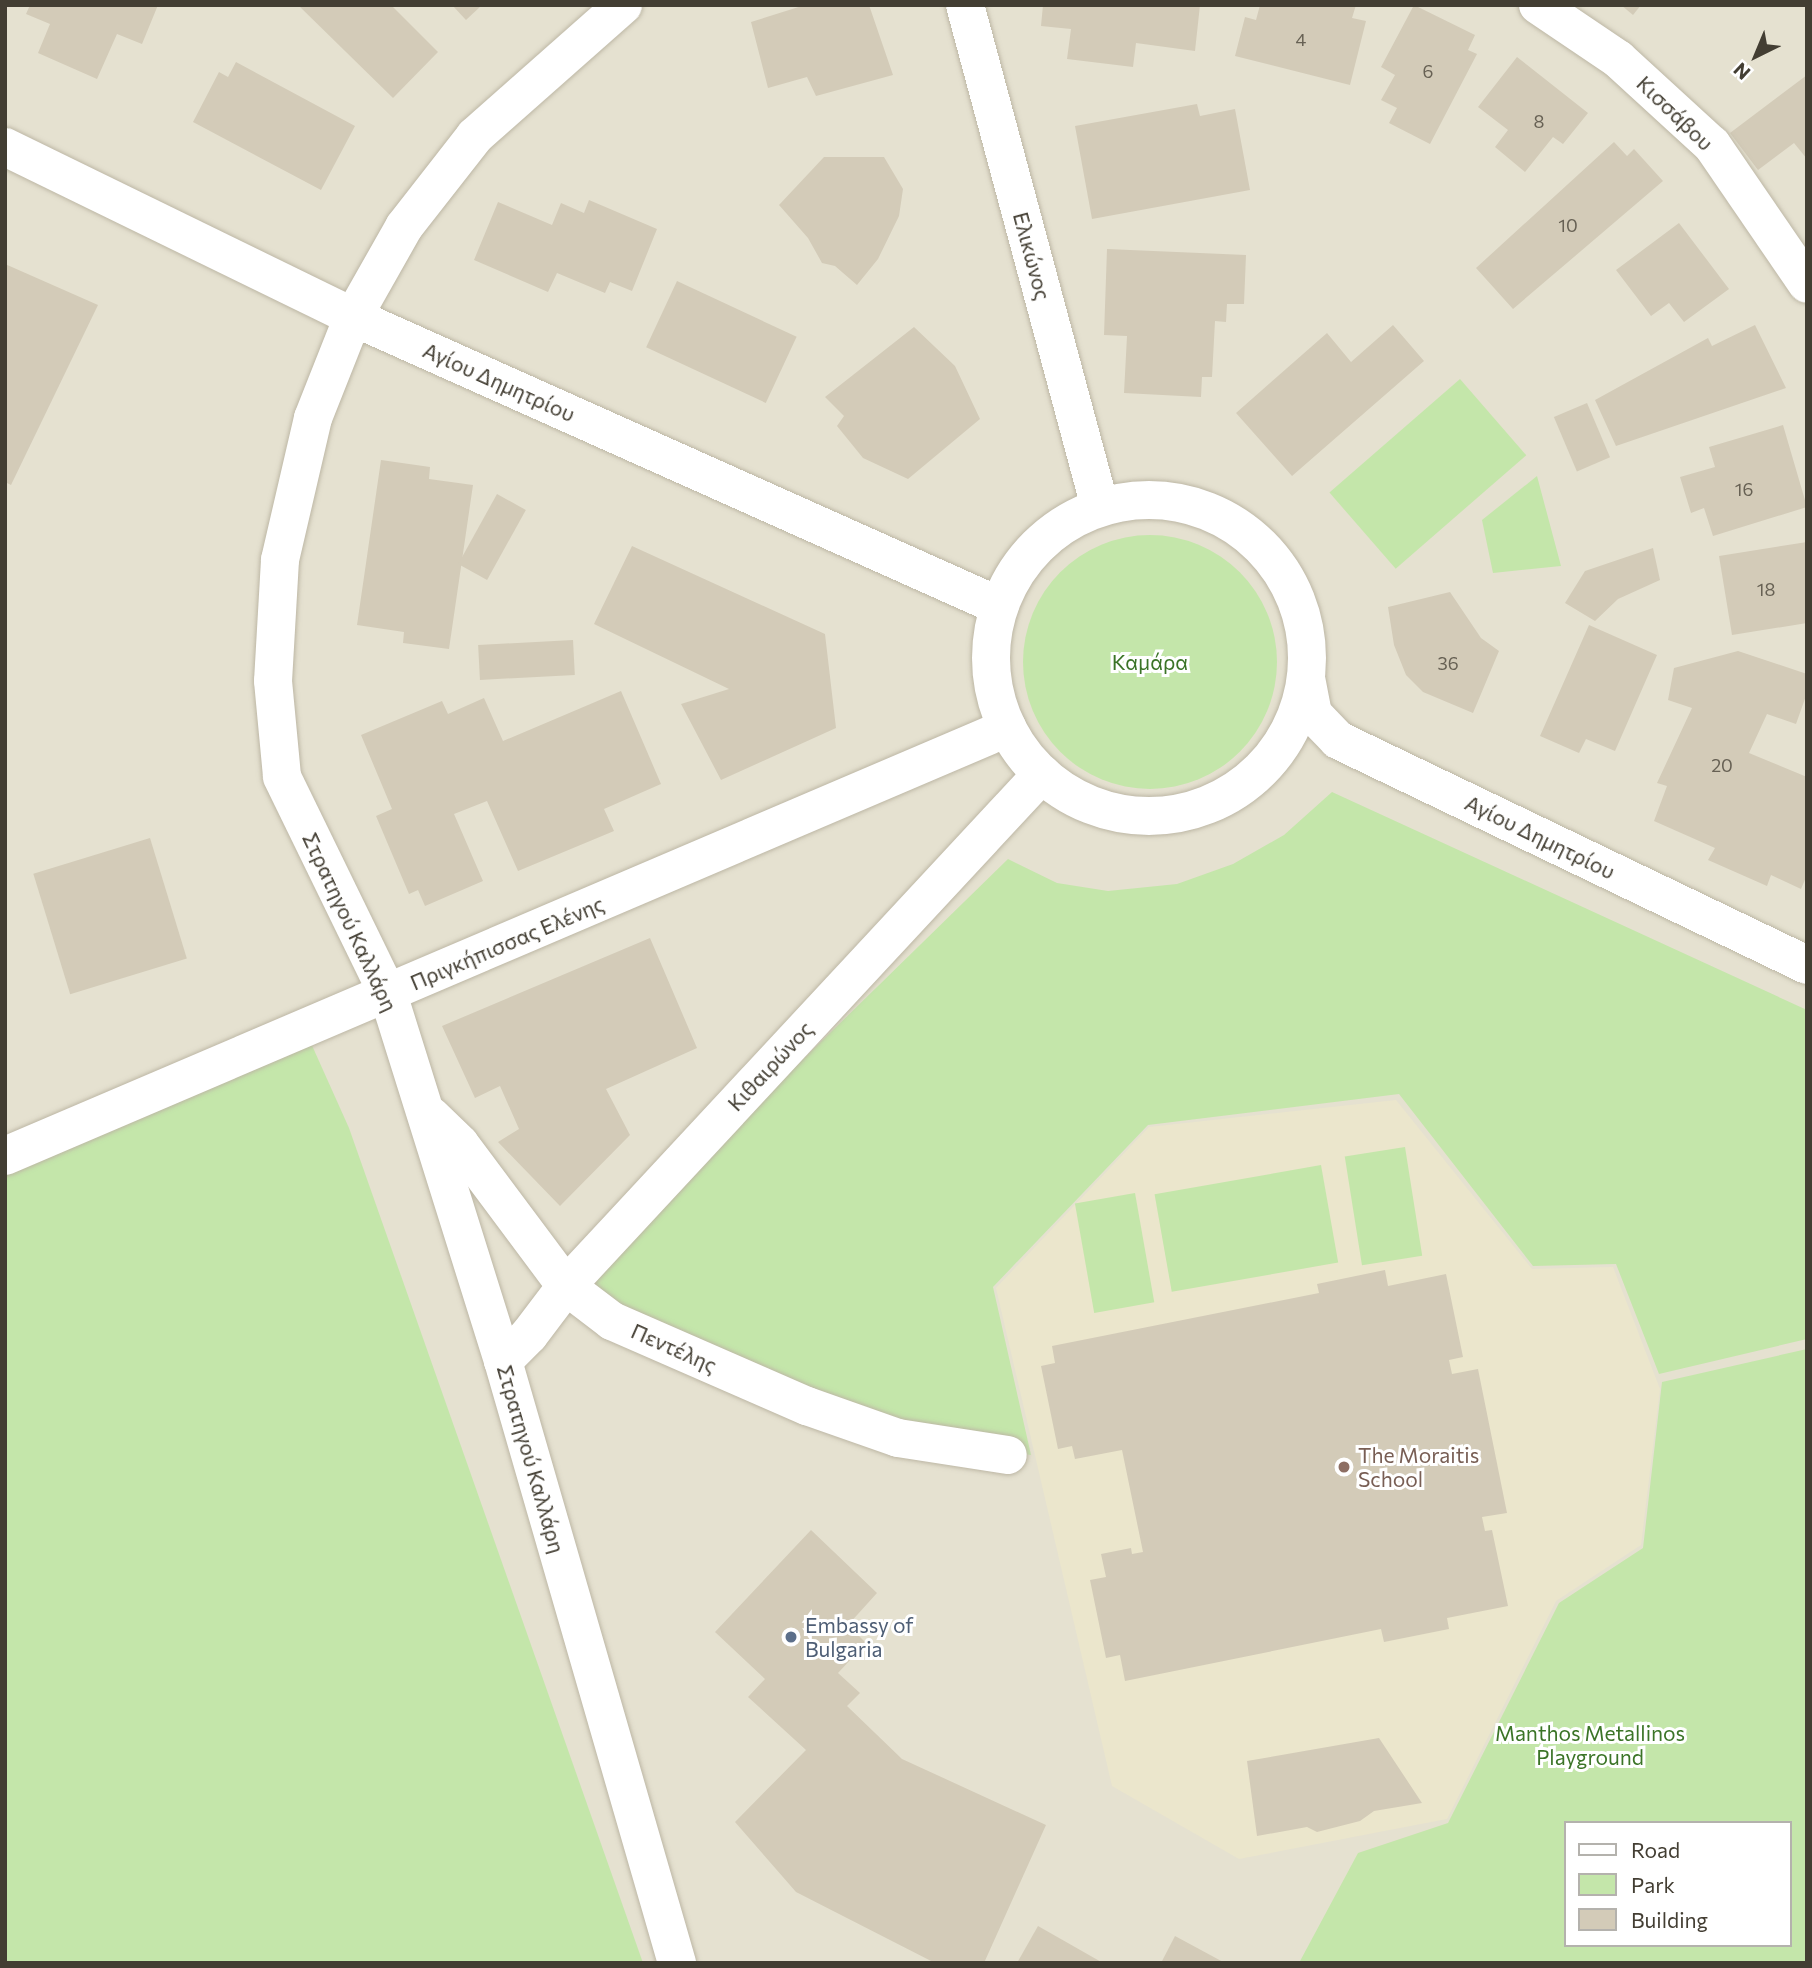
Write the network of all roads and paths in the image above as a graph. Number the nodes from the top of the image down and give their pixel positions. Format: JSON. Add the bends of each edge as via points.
{"nodes":[{"id":1,"x":623,"y":5,"type":"edge"},
{"id":2,"x":965,"y":5,"type":"edge"},
{"id":3,"x":1538,"y":5,"type":"edge"},
{"id":4,"x":5,"y":147,"type":"edge"},
{"id":5,"x":1805,"y":277,"type":"edge"},
{"id":6,"x":353,"y":317,"type":"junction"},
{"id":7,"x":1100,"y":507,"type":"junction"},
{"id":8,"x":999,"y":606,"type":"junction"},
{"id":9,"x":1306,"y":678,"type":"junction"},
{"id":10,"x":1007,"y":727,"type":"junction"},
{"id":11,"x":1042,"y":774,"type":"junction"},
{"id":12,"x":1807,"y":965,"type":"edge"},
{"id":13,"x":388,"y":994,"type":"junction"},
{"id":14,"x":424,"y":1110,"type":"junction"},
{"id":15,"x":5,"y":1156,"type":"edge"},
{"id":16,"x":566,"y":1286,"type":"junction"},
{"id":17,"x":503,"y":1361,"type":"junction"},
{"id":18,"x":1008,"y":1455,"type":"dead end"},
{"id":19,"x":677,"y":1963,"type":"edge"}],
"edges":[{"from":1,"to":6,"type":"street","name":"Στρατηγού Καλλάρη","via":[[475,136],[404,228]]},
{"from":2,"to":7,"type":"street","name":"Ελικώνος"},
{"from":3,"to":5,"type":"street","name":"Κισσάβου","via":[[1618,59],[1712,145]]},
{"from":4,"to":6,"type":"street","name":"Αγίου Δημητρίου"},
{"from":6,"to":8,"type":"street","name":"Αγίου Δημητρίου"},
{"from":6,"to":13,"type":"street","name":"Στρατηγού Καλλάρη","via":[[313,418],[280,560],[273,681],[282,777]]},
{"from":7,"to":8,"type":"street","via":[[1056,529],[1022,563]]},
{"from":7,"to":9,"type":"street","via":[[1138,500],[1178,502],[1216,515],[1249,536],[1277,565],[1296,600],[1306,638]]},
{"from":8,"to":10,"type":"street","via":[[991,647],[992,674]]},
{"from":9,"to":11,"type":"street","via":[[1297,716],[1278,751],[1250,780],[1219,800],[1183,813],[1145,816],[1108,811],[1073,797]]},
{"from":9,"to":12,"type":"street","name":"Αγίου Δημητρίου","via":[[1314,714],[1338,740]]},
{"from":10,"to":11,"type":"street"},
{"from":10,"to":13,"type":"street","name":"Πριγκήπισσας Ελένης"},
{"from":11,"to":16,"type":"street","name":"Κιθαιρώνος"},
{"from":13,"to":14,"type":"street","name":"Στρατηγού Καλλάρη"},
{"from":13,"to":15,"type":"street","name":"Πριγκήπισσας Ελένης"},
{"from":14,"to":16,"type":"street","name":"Πεντέλης","via":[[460,1144]]},
{"from":14,"to":17,"type":"street","name":"Στρατηγού Καλλάρη"},
{"from":16,"to":17,"type":"street","name":"Κιθαιρώνος"},
{"from":16,"to":18,"type":"street","name":"Πεντέλης","via":[[612,1321],[807,1406],[898,1438]]},
{"from":17,"to":19,"type":"street","name":"Στρατηγού Καλλάρη"}]}
